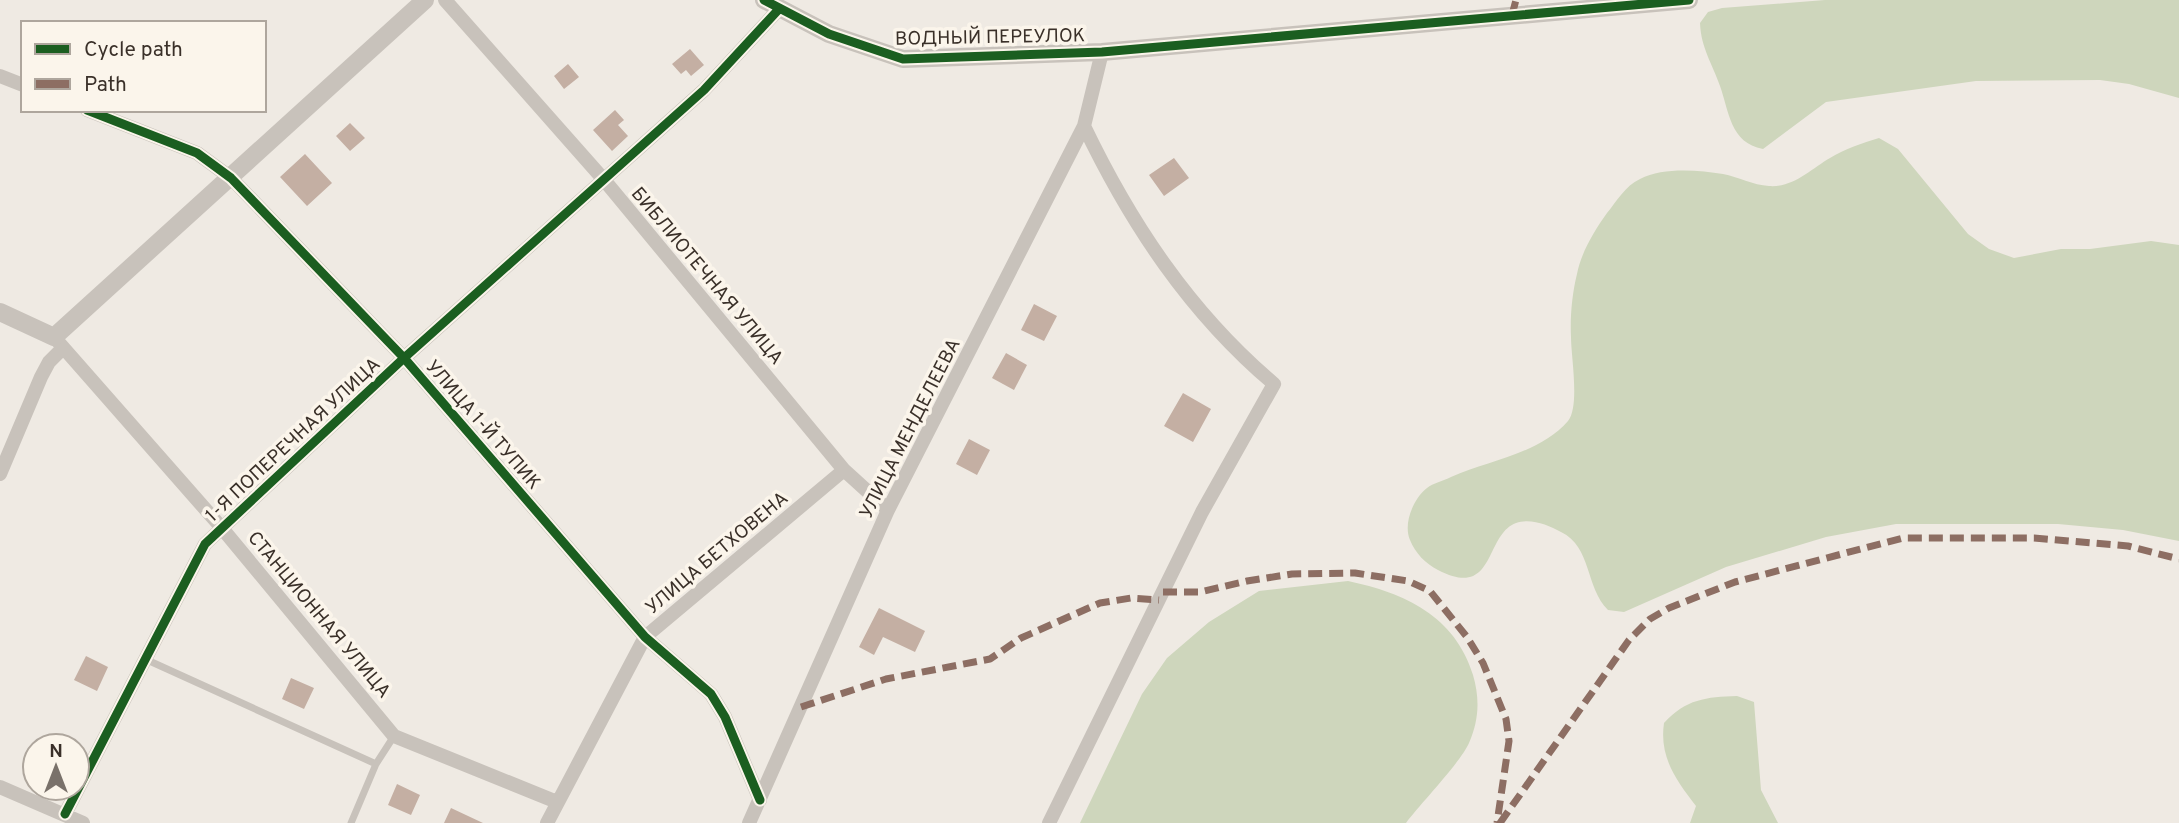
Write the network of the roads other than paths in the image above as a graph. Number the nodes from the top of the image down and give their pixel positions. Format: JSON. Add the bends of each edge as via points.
{"nodes":[{"id":1,"x":425,"y":0,"type":"edge"},
{"id":2,"x":445,"y":0,"type":"edge"},
{"id":3,"x":1689,"y":0,"type":"edge"},
{"id":4,"x":771,"y":4,"type":"edge"},
{"id":5,"x":1102,"y":52,"type":"junction"},
{"id":6,"x":0,"y":76,"type":"edge"},
{"id":7,"x":21,"y":84,"type":"edge"},
{"id":8,"x":92,"y":112,"type":"edge"},
{"id":9,"x":1084,"y":126,"type":"junction"},
{"id":10,"x":231,"y":178,"type":"junction"},
{"id":11,"x":605,"y":181,"type":"junction"},
{"id":12,"x":0,"y":312,"type":"edge"},
{"id":13,"x":58,"y":343,"type":"junction"},
{"id":14,"x":404,"y":358,"type":"junction"},
{"id":15,"x":844,"y":470,"type":"junction"},
{"id":16,"x":0,"y":474,"type":"edge"},
{"id":17,"x":888,"y":509,"type":"junction"},
{"id":18,"x":221,"y":527,"type":"junction"},
{"id":19,"x":645,"y":637,"type":"junction"},
{"id":20,"x":145,"y":659,"type":"junction"},
{"id":21,"x":394,"y":736,"type":"junction"},
{"id":22,"x":376,"y":764,"type":"junction"},
{"id":23,"x":0,"y":787,"type":"edge"},
{"id":24,"x":760,"y":800,"type":"junction"},
{"id":25,"x":557,"y":802,"type":"junction"},
{"id":26,"x":63,"y":819,"type":"edge"},
{"id":27,"x":83,"y":823,"type":"edge"},
{"id":28,"x":351,"y":823,"type":"edge"},
{"id":29,"x":547,"y":823,"type":"edge"},
{"id":30,"x":749,"y":823,"type":"edge"},
{"id":31,"x":1049,"y":823,"type":"edge"}],
"edges":[{"from":1,"to":10,"type":"street"},
{"from":2,"to":11,"type":"street","name":"БИБЛИОТЕЧНАЯ УЛИЦА"},
{"from":3,"to":5,"type":"street","name":"ВОДНЫЙ ПЕРЕУЛОК"},
{"from":4,"to":5,"type":"street","name":"ВОДНЫЙ ПЕРЕУЛОК","via":[[830,34],[903,59]]},
{"from":4,"to":11,"type":"street","name":"1-Я ПОПЕРЕЧНАЯ УЛИЦА","via":[[704,90]]},
{"from":5,"to":9,"type":"street","name":"УЛИЦА МЕНДЕЛЕЕВА"},
{"from":6,"to":7,"type":"street"},
{"from":8,"to":10,"type":"street","name":"УЛИЦА 1-Й ТУПИК","via":[[197,153]]},
{"from":9,"to":17,"type":"street","name":"УЛИЦА МЕНДЕЛЕЕВА"},
{"from":9,"to":31,"type":"street","via":[[1137,226],[1188,297],[1216,332],[1273,384],[1202,512]]},
{"from":10,"to":13,"type":"street"},
{"from":10,"to":14,"type":"street","name":"УЛИЦА 1-Й ТУПИК"},
{"from":11,"to":14,"type":"street","name":"1-Я ПОПЕРЕЧНАЯ УЛИЦА"},
{"from":11,"to":15,"type":"street","name":"БИБЛИОТЕЧНАЯ УЛИЦА"},
{"from":12,"to":13,"type":"street","name":"СТАНЦИОННАЯ УЛИЦА"},
{"from":13,"to":16,"type":"street"},
{"from":13,"to":18,"type":"street","name":"СТАНЦИОННАЯ УЛИЦА"},
{"from":14,"to":18,"type":"street","name":"1-Я ПОПЕРЕЧНАЯ УЛИЦА"},
{"from":14,"to":19,"type":"street","name":"УЛИЦА 1-Й ТУПИК"},
{"from":15,"to":17,"type":"street","name":"БИБЛИОТЕЧНАЯ УЛИЦА"},
{"from":15,"to":19,"type":"street","name":"УЛИЦА БЕТХОВЕНА"},
{"from":17,"to":24,"type":"street","name":"УЛИЦА МЕНДЕЛЕЕВА"},
{"from":18,"to":20,"type":"street","name":"1-Я ПОПЕРЕЧНАЯ УЛИЦА","via":[[205,544]]},
{"from":18,"to":21,"type":"street","name":"СТАНЦИОННАЯ УЛИЦА"},
{"from":19,"to":24,"type":"street","name":"УЛИЦА 1-Й ТУПИК","via":[[719,705]]},
{"from":19,"to":25,"type":"street","name":"УЛИЦА БЕТХОВЕНА"},
{"from":20,"to":22,"type":"lane"},
{"from":20,"to":26,"type":"street","name":"1-Я ПОПЕРЕЧНАЯ УЛИЦА"},
{"from":21,"to":22,"type":"lane"},
{"from":21,"to":25,"type":"street","name":"СТАНЦИОННАЯ УЛИЦА"},
{"from":22,"to":28,"type":"lane"},
{"from":23,"to":26,"type":"street"},
{"from":24,"to":30,"type":"street","name":"УЛИЦА МЕНДЕЛЕЕВА"},
{"from":25,"to":29,"type":"street","name":"УЛИЦА БЕТХОВЕНА"},
{"from":26,"to":27,"type":"street"}]}
